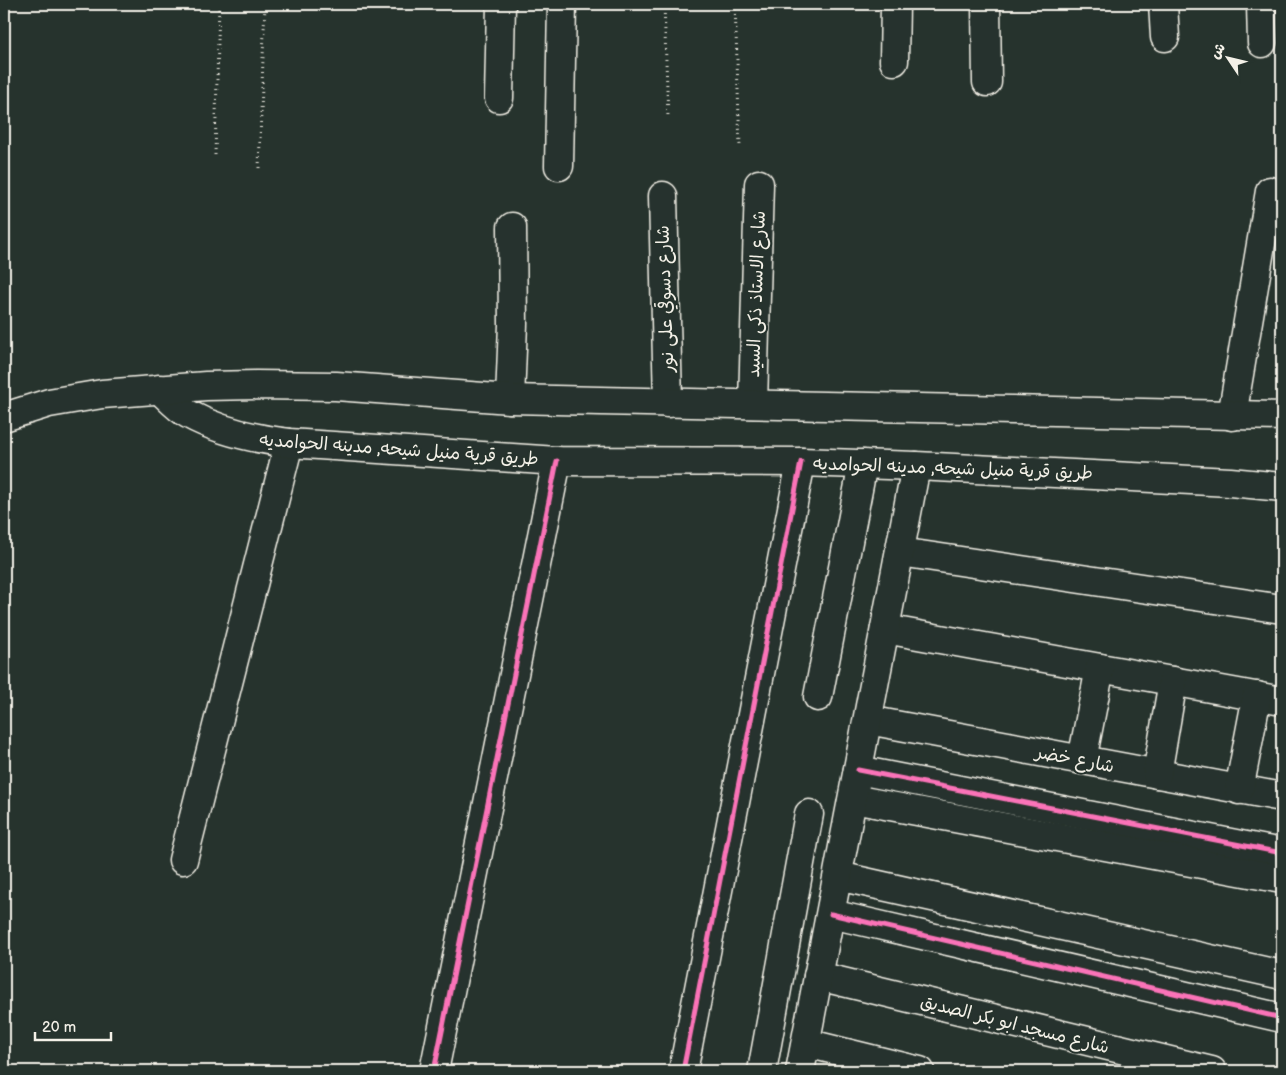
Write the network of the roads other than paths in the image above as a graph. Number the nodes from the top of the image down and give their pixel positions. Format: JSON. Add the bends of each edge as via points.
{"nodes":[{"id":1,"x":501,"y":4,"type":"edge"},
{"id":2,"x":562,"y":4,"type":"edge"},
{"id":3,"x":895,"y":4,"type":"edge"},
{"id":4,"x":986,"y":4,"type":"edge"},
{"id":5,"x":1163,"y":4,"type":"edge"},
{"id":6,"x":1261,"y":4,"type":"edge"},
{"id":7,"x":1165,"y":37,"type":"dead end"},
{"id":8,"x":1262,"y":43,"type":"dead end"},
{"id":9,"x":894,"y":61,"type":"dead end"},
{"id":10,"x":987,"y":82,"type":"dead end"},
{"id":11,"x":499,"y":98,"type":"dead end"},
{"id":12,"x":559,"y":166,"type":"dead end"},
{"id":13,"x":759,"y":184,"type":"dead end"},
{"id":14,"x":1270,"y":191,"type":"dead end"},
{"id":15,"x":663,"y":196,"type":"dead end"},
{"id":16,"x":512,"y":227,"type":"dead end"},
{"id":17,"x":158,"y":389,"type":"junction"},
{"id":18,"x":510,"y":399,"type":"junction"},
{"id":19,"x":668,"y":402,"type":"junction"},
{"id":20,"x":753,"y":404,"type":"junction"},
{"id":21,"x":4,"y":416,"type":"edge"},
{"id":22,"x":1232,"y":416,"type":"junction"},
{"id":23,"x":1282,"y":416,"type":"edge"},
{"id":24,"x":289,"y":443,"type":"junction"},
{"id":25,"x":557,"y":461,"type":"junction"},
{"id":26,"x":800,"y":462,"type":"junction"},
{"id":27,"x":863,"y":464,"type":"junction"},
{"id":28,"x":916,"y":466,"type":"junction"},
{"id":29,"x":1282,"y":487,"type":"edge"},
{"id":30,"x":900,"y":552,"type":"junction"},
{"id":31,"x":1282,"y":609,"type":"edge"},
{"id":32,"x":885,"y":629,"type":"junction"},
{"id":33,"x":1100,"y":668,"type":"junction"},
{"id":34,"x":1173,"y":681,"type":"junction"},
{"id":35,"x":818,"y":697,"type":"dead end"},
{"id":36,"x":1269,"y":699,"type":"edge"},
{"id":37,"x":868,"y":720,"type":"junction"},
{"id":38,"x":1082,"y":760,"type":"junction"},
{"id":39,"x":858,"y":770,"type":"junction"},
{"id":40,"x":1157,"y":774,"type":"junction"},
{"id":41,"x":1240,"y":790,"type":"junction"},
{"id":42,"x":1282,"y":798,"type":"edge"},
{"id":43,"x":853,"y":799,"type":"junction"},
{"id":44,"x":809,"y":814,"type":"dead end"},
{"id":45,"x":1282,"y":853,"type":"edge"},
{"id":46,"x":183,"y":860,"type":"dead end"},
{"id":47,"x":838,"y":876,"type":"junction"},
{"id":48,"x":1282,"y":880,"type":"edge"},
{"id":49,"x":830,"y":914,"type":"junction"},
{"id":50,"x":1282,"y":975,"type":"edge"},
{"id":51,"x":818,"y":976,"type":"junction"},
{"id":52,"x":1282,"y":1018,"type":"edge"},
{"id":53,"x":806,"y":1043,"type":"junction"},
{"id":54,"x":434,"y":1071,"type":"edge"},
{"id":55,"x":683,"y":1071,"type":"edge"},
{"id":56,"x":762,"y":1071,"type":"edge"},
{"id":57,"x":800,"y":1071,"type":"edge"},
{"id":58,"x":920,"y":1071,"type":"edge"},
{"id":59,"x":1212,"y":1071,"type":"edge"}],
"edges":[{"from":1,"to":11,"type":"street"},
{"from":2,"to":12,"type":"street"},
{"from":3,"to":9,"type":"street"},
{"from":4,"to":10,"type":"street"},
{"from":5,"to":7,"type":"street"},
{"from":6,"to":8,"type":"street"},
{"from":13,"to":20,"type":"street","name":"شارع الاستاذ ذكى السيد"},
{"from":14,"to":22,"type":"street"},
{"from":15,"to":19,"type":"street","name":"شارع دسوقي على نور"},
{"from":16,"to":18,"type":"street"},
{"from":17,"to":18,"type":"street","via":[[336,386]]},
{"from":17,"to":21,"type":"street","via":[[49,403]]},
{"from":17,"to":24,"type":"street","name":"طريق قرية منيل شيحه, مدينه الحوامديه","via":[[187,414],[218,427],[255,439]]},
{"from":18,"to":19,"type":"street"},
{"from":19,"to":20,"type":"street"},
{"from":20,"to":22,"type":"street"},
{"from":22,"to":23,"type":"street"},
{"from":24,"to":25,"type":"street","name":"طريق قرية منيل شيحه, مدينه الحوامديه"},
{"from":24,"to":46,"type":"street"},
{"from":25,"to":26,"type":"street","name":"طريق قرية منيل شيحه, مدينه الحوامديه"},
{"from":25,"to":54,"type":"street"},
{"from":26,"to":27,"type":"street","name":"طريق قرية منيل شيحه, مدينه الحوامديه"},
{"from":26,"to":55,"type":"street"},
{"from":27,"to":28,"type":"street","name":"طريق قرية منيل شيحه, مدينه الحوامديه"},
{"from":27,"to":35,"type":"street"},
{"from":28,"to":29,"type":"street","name":"طريق قرية منيل شيحه, مدينه الحوامديه"},
{"from":28,"to":30,"type":"street"},
{"from":30,"to":31,"type":"street"},
{"from":30,"to":32,"type":"street"},
{"from":32,"to":33,"type":"street"},
{"from":32,"to":37,"type":"street"},
{"from":33,"to":34,"type":"street"},
{"from":33,"to":38,"type":"street"},
{"from":34,"to":36,"type":"street"},
{"from":34,"to":40,"type":"street"},
{"from":36,"to":41,"type":"street"},
{"from":37,"to":38,"type":"street","name":"شارع خضر"},
{"from":37,"to":39,"type":"street"},
{"from":38,"to":40,"type":"street","name":"شارع خضر"},
{"from":39,"to":43,"type":"street"},
{"from":39,"to":45,"type":"street"},
{"from":40,"to":41,"type":"street","name":"شارع خضر"},
{"from":41,"to":42,"type":"street","name":"شارع خضر"},
{"from":43,"to":47,"type":"street"},
{"from":43,"to":48,"type":"street"},
{"from":44,"to":56,"type":"street"},
{"from":47,"to":49,"type":"street"},
{"from":47,"to":50,"type":"street"},
{"from":49,"to":51,"type":"street"},
{"from":49,"to":52,"type":"street"},
{"from":51,"to":53,"type":"street"},
{"from":51,"to":59,"type":"street","name":"شارع مسجد ابو بكر الصديق"},
{"from":53,"to":57,"type":"street"},
{"from":53,"to":58,"type":"street"}]}
